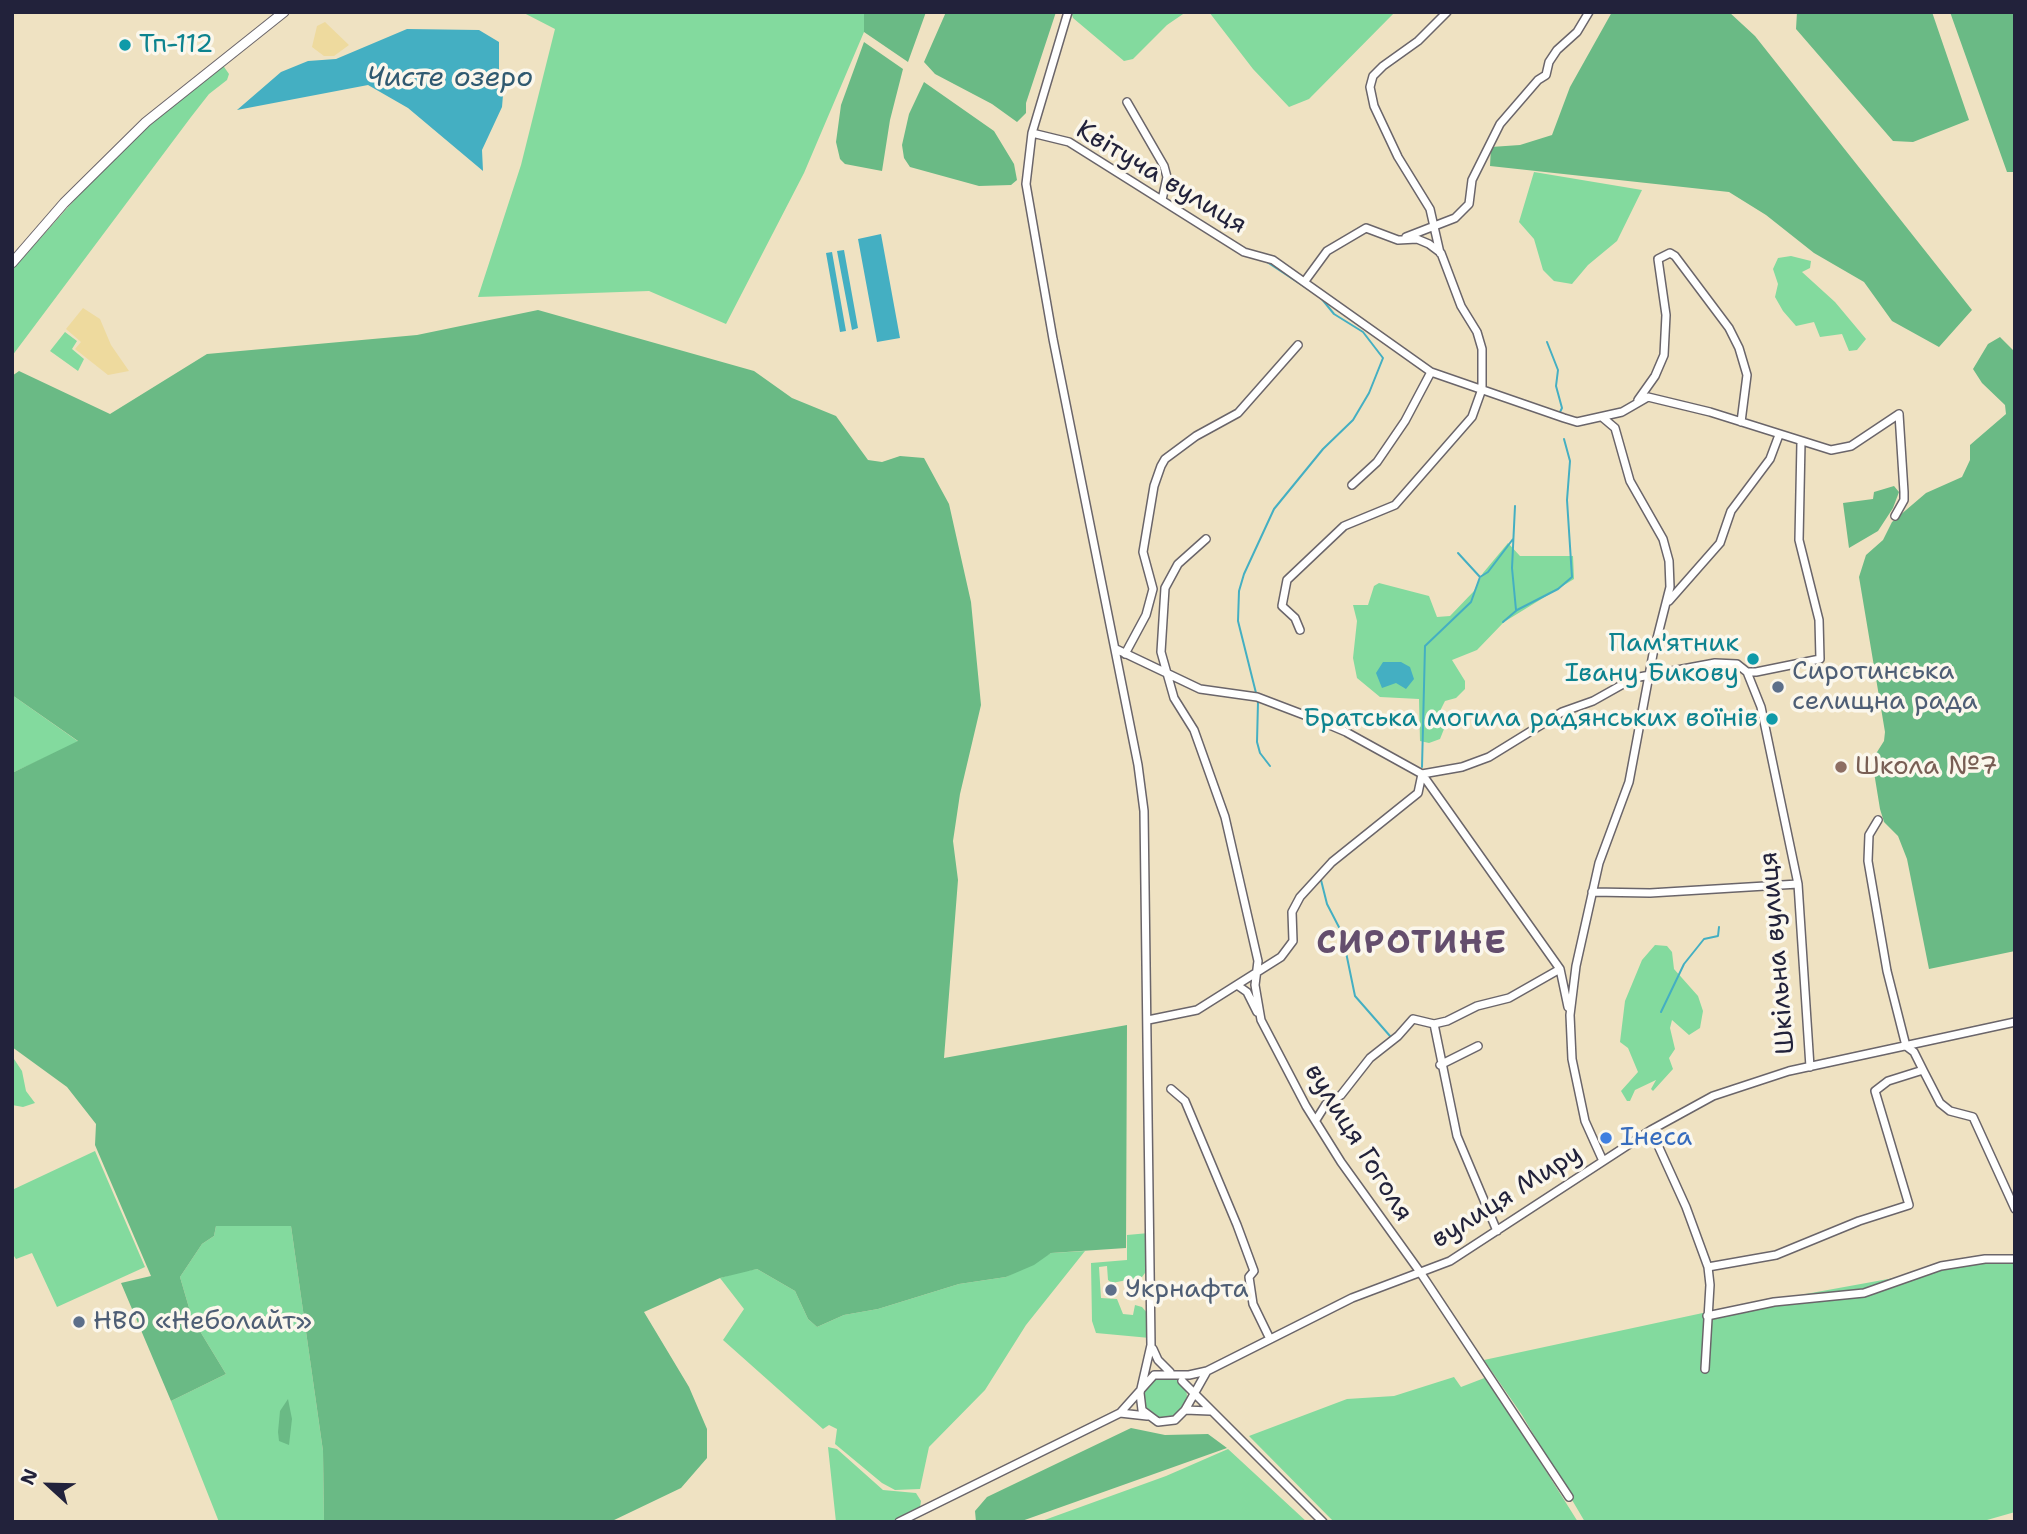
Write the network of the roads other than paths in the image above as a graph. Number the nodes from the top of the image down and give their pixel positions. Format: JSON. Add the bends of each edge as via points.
{"nodes":[{"id":1,"x":284,"y":12,"type":"edge"},
{"id":2,"x":1068,"y":12,"type":"edge"},
{"id":3,"x":1447,"y":12,"type":"edge"},
{"id":4,"x":1589,"y":12,"type":"edge"},
{"id":5,"x":1127,"y":102,"type":"dead end"},
{"id":6,"x":1032,"y":133,"type":"junction"},
{"id":7,"x":1162,"y":200,"type":"junction"},
{"id":8,"x":1434,"y":224,"type":"junction"},
{"id":9,"x":1402,"y":239,"type":"junction"},
{"id":10,"x":1441,"y":253,"type":"junction"},
{"id":11,"x":12,"y":263,"type":"edge"},
{"id":12,"x":1305,"y":281,"type":"junction"},
{"id":13,"x":1298,"y":345,"type":"dead end"},
{"id":14,"x":1432,"y":372,"type":"junction"},
{"id":15,"x":1482,"y":389,"type":"junction"},
{"id":16,"x":1636,"y":403,"type":"junction"},
{"id":17,"x":1602,"y":417,"type":"junction"},
{"id":18,"x":1741,"y":422,"type":"junction"},
{"id":19,"x":1779,"y":435,"type":"junction"},
{"id":20,"x":1801,"y":442,"type":"junction"},
{"id":21,"x":1352,"y":485,"type":"dead end"},
{"id":22,"x":1895,"y":516,"type":"dead end"},
{"id":23,"x":1206,"y":539,"type":"dead end"},
{"id":24,"x":1668,"y":602,"type":"junction"},
{"id":25,"x":1300,"y":630,"type":"dead end"},
{"id":26,"x":1115,"y":649,"type":"junction"},
{"id":27,"x":1125,"y":654,"type":"junction"},
{"id":28,"x":1166,"y":672,"type":"junction"},
{"id":29,"x":1747,"y":672,"type":"junction"},
{"id":30,"x":1651,"y":673,"type":"junction"},
{"id":31,"x":1422,"y":774,"type":"junction"},
{"id":32,"x":1878,"y":820,"type":"dead end"},
{"id":33,"x":1798,"y":884,"type":"junction"},
{"id":34,"x":1592,"y":892,"type":"junction"},
{"id":35,"x":1560,"y":969,"type":"junction"},
{"id":36,"x":1255,"y":974,"type":"junction"},
{"id":37,"x":1237,"y":985,"type":"junction"},
{"id":38,"x":1570,"y":1014,"type":"junction"},
{"id":39,"x":1148,"y":1020,"type":"junction"},
{"id":40,"x":1261,"y":1020,"type":"junction"},
{"id":41,"x":2015,"y":1022,"type":"edge"},
{"id":42,"x":1434,"y":1024,"type":"junction"},
{"id":43,"x":1478,"y":1046,"type":"dead end"},
{"id":44,"x":1906,"y":1046,"type":"junction"},
{"id":45,"x":1440,"y":1065,"type":"junction"},
{"id":46,"x":1810,"y":1067,"type":"junction"},
{"id":47,"x":1923,"y":1070,"type":"junction"},
{"id":48,"x":1171,"y":1090,"type":"dead end"},
{"id":49,"x":1326,"y":1104,"type":"junction"},
{"id":50,"x":1306,"y":1106,"type":"junction"},
{"id":51,"x":1316,"y":1120,"type":"junction"},
{"id":52,"x":1651,"y":1130,"type":"junction"},
{"id":53,"x":1603,"y":1161,"type":"junction"},
{"id":54,"x":2015,"y":1209,"type":"edge"},
{"id":55,"x":1497,"y":1231,"type":"junction"},
{"id":56,"x":2015,"y":1259,"type":"edge"},
{"id":57,"x":1709,"y":1267,"type":"junction"},
{"id":58,"x":1420,"y":1272,"type":"junction"},
{"id":59,"x":1707,"y":1316,"type":"junction"},
{"id":60,"x":1270,"y":1339,"type":"junction"},
{"id":61,"x":1151,"y":1346,"type":"junction"},
{"id":62,"x":1705,"y":1369,"type":"dead end"},
{"id":63,"x":1207,"y":1371,"type":"junction"},
{"id":64,"x":1174,"y":1376,"type":"junction"},
{"id":65,"x":1182,"y":1381,"type":"junction"},
{"id":66,"x":1142,"y":1387,"type":"junction"},
{"id":67,"x":1196,"y":1391,"type":"junction"},
{"id":68,"x":1187,"y":1407,"type":"junction"},
{"id":69,"x":1210,"y":1411,"type":"junction"},
{"id":70,"x":1120,"y":1413,"type":"junction"},
{"id":71,"x":1147,"y":1416,"type":"junction"},
{"id":72,"x":1569,"y":1497,"type":"dead end"},
{"id":73,"x":899,"y":1522,"type":"edge"},
{"id":74,"x":1323,"y":1522,"type":"edge"}],
"edges":[{"from":1,"to":11,"type":"main road","via":[[136,131]]},
{"from":2,"to":6,"type":"street"},
{"from":3,"to":8,"type":"street","via":[[1373,76],[1371,97]]},
{"from":4,"to":8,"type":"street","via":[[1577,32],[1557,50],[1546,75],[1505,116],[1479,163],[1469,204],[1455,218]]},
{"from":5,"to":7,"type":"street","via":[[1164,166],[1167,177]]},
{"from":6,"to":7,"type":"street","name":"Квітуча вулиця","via":[[1069,142]]},
{"from":6,"to":26,"type":"street","via":[[1026,184],[1033,230]]},
{"from":7,"to":12,"type":"street","name":"Квітуча вулиця","via":[[1244,252],[1273,260]]},
{"from":8,"to":9,"type":"street"},
{"from":8,"to":10,"type":"street"},
{"from":9,"to":10,"type":"street","via":[[1417,239]]},
{"from":9,"to":12,"type":"street","via":[[1366,228],[1327,251]]},
{"from":10,"to":15,"type":"street","via":[[1461,306],[1477,332]]},
{"from":12,"to":14,"type":"street","name":"Квітуча вулиця"},
{"from":13,"to":27,"type":"street","via":[[1238,413],[1196,436],[1165,459],[1157,473],[1143,552],[1153,589],[1146,615]]},
{"from":14,"to":15,"type":"street","name":"Квітуча вулиця"},
{"from":14,"to":21,"type":"street","via":[[1377,462]]},
{"from":15,"to":17,"type":"street","name":"Квітуча вулиця","via":[[1577,422]]},
{"from":15,"to":25,"type":"street","via":[[1472,417],[1395,505],[1344,526],[1289,578],[1281,601]]},
{"from":16,"to":17,"type":"street","name":"Квітуча вулиця"},
{"from":16,"to":18,"type":"street","name":"Квітуча вулиця","via":[[1648,397],[1661,398]]},
{"from":16,"to":18,"type":"street","via":[[1664,355],[1666,315],[1658,259],[1670,253],[1729,328],[1739,348],[1747,375]]},
{"from":17,"to":24,"type":"street","via":[[1615,428],[1630,481],[1663,539],[1669,561]]},
{"from":18,"to":19,"type":"street","name":"Квітуча вулиця"},
{"from":19,"to":20,"type":"street","name":"Квітуча вулиця"},
{"from":19,"to":24,"type":"street","via":[[1770,459],[1731,511],[1716,549]]},
{"from":20,"to":22,"type":"street","name":"Квітуча вулиця","via":[[1831,450],[1845,448],[1899,414],[1904,500]]},
{"from":20,"to":29,"type":"street","via":[[1799,540],[1821,636],[1820,659]]},
{"from":23,"to":28,"type":"street","name":"вулиця Гоголя","via":[[1178,564],[1165,588],[1161,652]]},
{"from":24,"to":30,"type":"street"},
{"from":26,"to":27,"type":"street"},
{"from":26,"to":39,"type":"street","via":[[1144,811]]},
{"from":27,"to":28,"type":"street"},
{"from":28,"to":31,"type":"street","via":[[1200,689],[1257,697],[1320,721]]},
{"from":28,"to":36,"type":"street","name":"вулиця Гоголя","via":[[1174,698],[1198,741],[1225,817],[1258,961]]},
{"from":29,"to":30,"type":"street","via":[[1737,664],[1715,663]]},
{"from":29,"to":33,"type":"street","name":"Шкільна вулиця","via":[[1761,707]]},
{"from":30,"to":31,"type":"street","via":[[1562,712],[1489,757]]},
{"from":30,"to":34,"type":"street","via":[[1629,782]]},
{"from":31,"to":35,"type":"street"},
{"from":31,"to":36,"type":"street","via":[[1418,793],[1327,868],[1300,897],[1293,912],[1293,942],[1281,957]]},
{"from":32,"to":44,"type":"street","via":[[1869,835],[1868,861],[1892,996]]},
{"from":33,"to":34,"type":"street"},
{"from":33,"to":46,"type":"street","name":"Шкільна вулиця"},
{"from":34,"to":38,"type":"street"},
{"from":35,"to":38,"type":"street"},
{"from":35,"to":42,"type":"street","via":[[1508,998]]},
{"from":36,"to":37,"type":"street"},
{"from":36,"to":40,"type":"street","name":"вулиця Гоголя"},
{"from":37,"to":39,"type":"street","via":[[1197,1010]]},
{"from":37,"to":40,"type":"street","via":[[1247,992]]},
{"from":38,"to":53,"type":"street","via":[[1572,1059],[1586,1121]]},
{"from":39,"to":61,"type":"street"},
{"from":40,"to":50,"type":"street","name":"вулиця Гоголя"},
{"from":41,"to":44,"type":"street"},
{"from":42,"to":45,"type":"street"},
{"from":42,"to":49,"type":"street","via":[[1413,1018]]},
{"from":43,"to":45,"type":"street"},
{"from":44,"to":46,"type":"street"},
{"from":44,"to":47,"type":"street"},
{"from":45,"to":55,"type":"street","via":[[1457,1136]]},
{"from":46,"to":52,"type":"street","name":"вулиця Миру","via":[[1713,1096]]},
{"from":47,"to":54,"type":"street","via":[[1940,1103],[1973,1117]]},
{"from":47,"to":57,"type":"street","via":[[1888,1081],[1875,1091],[1909,1205],[1776,1255]]},
{"from":48,"to":60,"type":"street","via":[[1185,1101],[1237,1225],[1254,1270],[1249,1277],[1253,1304]]},
{"from":49,"to":50,"type":"street"},
{"from":49,"to":51,"type":"street"},
{"from":50,"to":51,"type":"street","name":"вулиця Гоголя"},
{"from":51,"to":58,"type":"street","name":"вулиця Гоголя"},
{"from":52,"to":53,"type":"street","name":"вулиця Миру"},
{"from":52,"to":57,"type":"street"},
{"from":53,"to":55,"type":"street","name":"вулиця Миру"},
{"from":55,"to":58,"type":"street","name":"вулиця Миру","via":[[1450,1261]]},
{"from":56,"to":59,"type":"street","via":[[1941,1266],[1864,1293],[1774,1302]]},
{"from":57,"to":59,"type":"street"},
{"from":58,"to":60,"type":"street","name":"вулиця Миру","via":[[1352,1298]]},
{"from":58,"to":72,"type":"street","name":"вулиця Гоголя"},
{"from":59,"to":62,"type":"street"},
{"from":60,"to":63,"type":"street","name":"вулиця Миру"},
{"from":61,"to":64,"type":"street"},
{"from":61,"to":66,"type":"street"},
{"from":63,"to":64,"type":"street","name":"вулиця Миру"},
{"from":63,"to":67,"type":"street"},
{"from":64,"to":65,"type":"street"},
{"from":64,"to":66,"type":"street","via":[[1154,1375]]},
{"from":65,"to":67,"type":"street"},
{"from":65,"to":68,"type":"street","via":[[1188,1393]]},
{"from":66,"to":70,"type":"street"},
{"from":66,"to":71,"type":"street","via":[[1140,1403]]},
{"from":67,"to":68,"type":"street"},
{"from":67,"to":69,"type":"street"},
{"from":68,"to":69,"type":"street"},
{"from":68,"to":71,"type":"street","via":[[1170,1422]]},
{"from":69,"to":74,"type":"street"},
{"from":70,"to":71,"type":"street"},
{"from":70,"to":73,"type":"street"}]}
